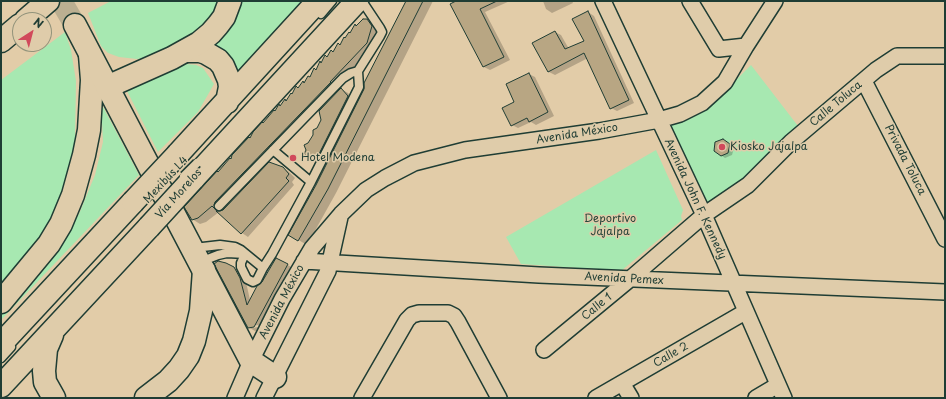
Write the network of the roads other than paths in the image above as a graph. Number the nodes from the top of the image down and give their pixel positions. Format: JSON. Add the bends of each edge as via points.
{"nodes":[{"id":1,"x":230,"y":1,"type":"edge"},
{"id":2,"x":332,"y":1,"type":"edge"},
{"id":3,"x":357,"y":1,"type":"edge"},
{"id":4,"x":362,"y":1,"type":"edge"},
{"id":5,"x":603,"y":1,"type":"edge"},
{"id":6,"x":690,"y":1,"type":"edge"},
{"id":7,"x":775,"y":1,"type":"edge"},
{"id":8,"x":47,"y":2,"type":"edge"},
{"id":9,"x":323,"y":11,"type":"edge"},
{"id":10,"x":35,"y":12,"type":"edge"},
{"id":11,"x":75,"y":25,"type":"tunnel mouth"},
{"id":12,"x":12,"y":32,"type":"edge"},
{"id":13,"x":1,"y":41,"type":"edge"},
{"id":14,"x":746,"y":46,"type":"junction"},
{"id":15,"x":186,"y":51,"type":"junction"},
{"id":16,"x":90,"y":55,"type":"junction"},
{"id":17,"x":945,"y":56,"type":"edge"},
{"id":18,"x":358,"y":71,"type":"junction"},
{"id":19,"x":864,"y":81,"type":"junction"},
{"id":20,"x":107,"y":87,"type":"junction"},
{"id":21,"x":232,"y":105,"type":"junction"},
{"id":22,"x":659,"y":120,"type":"junction"},
{"id":23,"x":274,"y":150,"type":"junction"},
{"id":24,"x":186,"y":167,"type":"junction"},
{"id":25,"x":311,"y":182,"type":"junction"},
{"id":26,"x":170,"y":191,"type":"dead end"},
{"id":27,"x":160,"y":202,"type":"dead end"},
{"id":28,"x":135,"y":205,"type":"junction"},
{"id":29,"x":219,"y":206,"type":"dead end"},
{"id":30,"x":341,"y":214,"type":"junction"},
{"id":31,"x":704,"y":215,"type":"junction"},
{"id":32,"x":945,"y":239,"type":"edge"},
{"id":33,"x":101,"y":249,"type":"dead end"},
{"id":34,"x":245,"y":254,"type":"junction"},
{"id":35,"x":198,"y":260,"type":"junction"},
{"id":36,"x":304,"y":261,"type":"junction"},
{"id":37,"x":330,"y":262,"type":"junction"},
{"id":38,"x":263,"y":268,"type":"junction"},
{"id":39,"x":630,"y":280,"type":"junction"},
{"id":40,"x":733,"y":284,"type":"junction"},
{"id":41,"x":945,"y":292,"type":"edge"},
{"id":42,"x":216,"y":296,"type":"junction"},
{"id":43,"x":1,"y":302,"type":"edge"},
{"id":44,"x":745,"y":312,"type":"junction"},
{"id":45,"x":60,"y":324,"type":"junction"},
{"id":46,"x":9,"y":342,"type":"edge"},
{"id":47,"x":544,"y":350,"type":"dead end"},
{"id":48,"x":1,"y":358,"type":"edge"},
{"id":49,"x":251,"y":362,"type":"junction"},
{"id":50,"x":275,"y":377,"type":"junction"},
{"id":51,"x":622,"y":383,"type":"junction"},
{"id":52,"x":1,"y":386,"type":"edge"},
{"id":53,"x":781,"y":392,"type":"edge"},
{"id":54,"x":54,"y":398,"type":"edge"},
{"id":55,"x":146,"y":398,"type":"edge"},
{"id":56,"x":170,"y":398,"type":"edge"},
{"id":57,"x":235,"y":398,"type":"edge"},
{"id":58,"x":264,"y":398,"type":"edge"},
{"id":59,"x":362,"y":398,"type":"edge"},
{"id":60,"x":499,"y":398,"type":"edge"},
{"id":61,"x":596,"y":398,"type":"edge"},
{"id":62,"x":632,"y":398,"type":"edge"},
{"id":63,"x":756,"y":398,"type":"edge"}],
"edges":[{"from":1,"to":15,"type":"main road","via":[[224,16],[211,33]]},
{"from":2,"to":9,"type":"lane","name":"Mexibús L4"},
{"from":3,"to":24,"type":"main road","name":"Vía Morelos"},
{"from":4,"to":18,"type":"lane","via":[[382,32]]},
{"from":5,"to":22,"type":"street","name":"Avenida John F. Kennedy"},
{"from":6,"to":14,"type":"street","via":[[719,49]]},
{"from":7,"to":14,"type":"street","name":"Avenida México"},
{"from":8,"to":10,"type":"main road"},
{"from":9,"to":21,"type":"main road","name":"Vía Morelos"},
{"from":9,"to":24,"type":"lane","name":"Mexibús L4"},
{"from":11,"to":16,"type":"main road"},
{"from":12,"to":13,"type":"main road"},
{"from":14,"to":22,"type":"street","name":"Avenida México","via":[[726,82],[702,104]]},
{"from":15,"to":20,"type":"main road"},
{"from":15,"to":21,"type":"main road","via":[[200,51],[218,60],[229,80]]},
{"from":16,"to":20,"type":"main road"},
{"from":16,"to":43,"type":"main road","via":[[92,80],[89,130],[73,195],[50,244]]},
{"from":17,"to":19,"type":"street","name":"Calle Toluca","via":[[897,56]]},
{"from":18,"to":23,"type":"lane","via":[[343,78]]},
{"from":18,"to":25,"type":"lane","via":[[359,87]]},
{"from":19,"to":31,"type":"street","name":"Calle Toluca","via":[[789,144],[748,184]]},
{"from":19,"to":32,"type":"street","name":"Privada Toluca"},
{"from":20,"to":35,"type":"main road"},
{"from":21,"to":24,"type":"main road","name":"Vía Morelos"},
{"from":22,"to":30,"type":"street","name":"Avenida México","via":[[465,150],[414,163],[366,190]]},
{"from":22,"to":31,"type":"street","name":"Avenida John F. Kennedy"},
{"from":23,"to":25,"type":"lane"},
{"from":23,"to":29,"type":"lane"},
{"from":24,"to":28,"type":"main road","name":"Vía Morelos","bridge":true},
{"from":24,"to":45,"type":"main road","name":"Vía Morelos","bridge":true,"via":[[149,227]]},
{"from":25,"to":38,"type":"lane"},
{"from":26,"to":27,"type":"lane","name":"Mexibús L4"},
{"from":28,"to":33,"type":"lane","name":"Mexibús L4"},
{"from":28,"to":46,"type":"main road","name":"Vía Morelos"},
{"from":30,"to":36,"type":"street","name":"Avenida México"},
{"from":30,"to":37,"type":"street"},
{"from":31,"to":39,"type":"street","name":"Calle 1"},
{"from":31,"to":40,"type":"street","name":"Avenida John F. Kennedy"},
{"from":34,"to":35,"type":"lane","via":[[226,253]]},
{"from":34,"to":35,"type":"lane","via":[[235,247],[225,245]]},
{"from":34,"to":38,"type":"lane"},
{"from":34,"to":38,"type":"lane","via":[[241,268],[246,279],[253,282],[257,280]]},
{"from":35,"to":42,"type":"main road"},
{"from":35,"to":55,"type":"main road","via":[[201,311],[194,341],[179,369]]},
{"from":36,"to":37,"type":"street","name":"Avenida Pemex"},
{"from":36,"to":49,"type":"street","name":"Avenida México"},
{"from":37,"to":39,"type":"street","name":"Avenida Pemex"},
{"from":37,"to":50,"type":"street","via":[[328,271]]},
{"from":39,"to":40,"type":"street","name":"Avenida Pemex"},
{"from":39,"to":47,"type":"street","name":"Calle 1"},
{"from":40,"to":41,"type":"street","name":"Avenida Pemex"},
{"from":40,"to":44,"type":"street","name":"Avenida John F. Kennedy"},
{"from":42,"to":49,"type":"main road"},
{"from":42,"to":56,"type":"main road","via":[[212,325],[204,348]]},
{"from":44,"to":51,"type":"street","name":"Calle 2"},
{"from":44,"to":53,"type":"street","name":"Avenida John F. Kennedy"},
{"from":45,"to":52,"type":"main road","name":"Vía Morelos"},
{"from":45,"to":54,"type":"main road","via":[[49,340],[44,359],[45,382]]},
{"from":46,"to":48,"type":"lane"},
{"from":49,"to":50,"type":"main road"},
{"from":49,"to":57,"type":"street","name":"Avenida México"},
{"from":50,"to":58,"type":"street"},
{"from":51,"to":61,"type":"street","name":"Calle 2"},
{"from":51,"to":62,"type":"street"},
{"from":53,"to":63,"type":"street"},
{"from":59,"to":60,"type":"street","via":[[412,315],[448,312],[458,322]]}]}
